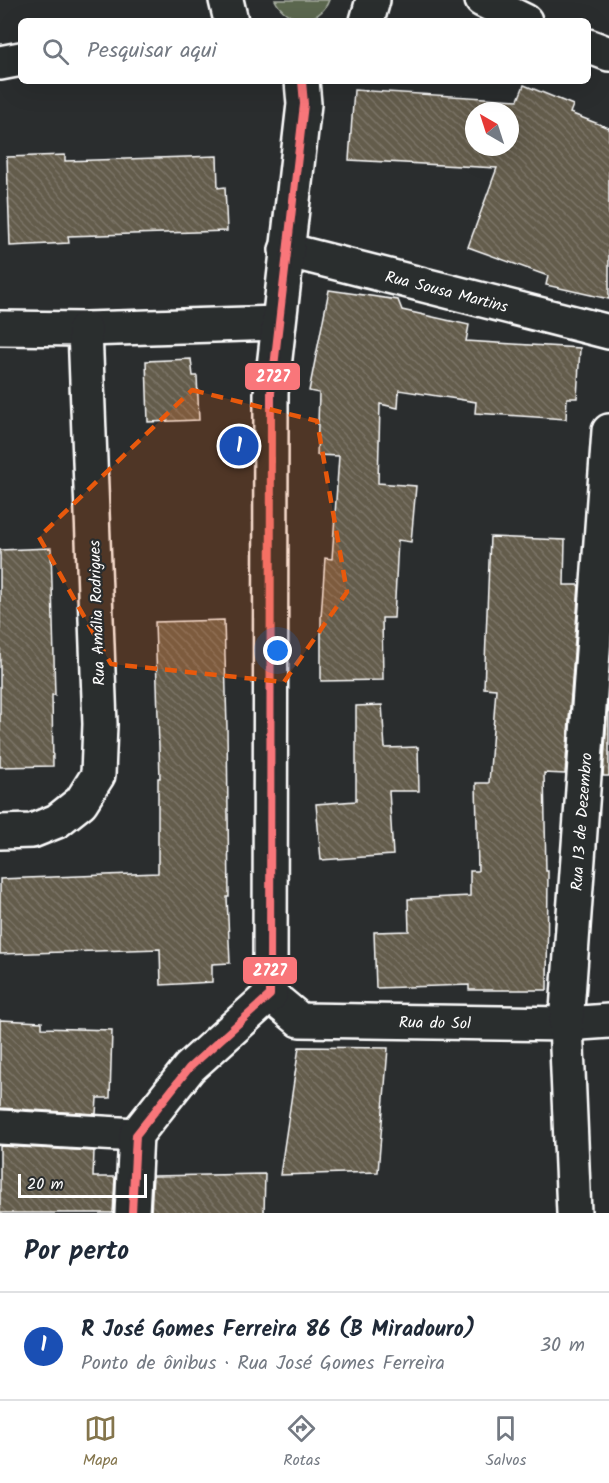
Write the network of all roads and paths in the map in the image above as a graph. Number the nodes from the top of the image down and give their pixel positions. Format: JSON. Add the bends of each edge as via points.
{"nodes":[{"id":1,"x":373,"y":0,"type":"edge"},
{"id":2,"x":482,"y":0,"type":"edge"},
{"id":3,"x":368,"y":18,"type":"edge"},
{"id":4,"x":519,"y":18,"type":"edge"},
{"id":5,"x":591,"y":47,"type":"edge"},
{"id":6,"x":609,"y":54,"type":"edge"},
{"id":7,"x":18,"y":60,"type":"edge"},
{"id":8,"x":0,"y":63,"type":"edge"},
{"id":9,"x":302,"y":84,"type":"edge"},
{"id":10,"x":286,"y":250,"type":"junction"},
{"id":11,"x":278,"y":323,"type":"junction"},
{"id":12,"x":0,"y":328,"type":"edge"},
{"id":13,"x":85,"y":329,"type":"junction"},
{"id":14,"x":609,"y":332,"type":"edge"},
{"id":15,"x":609,"y":431,"type":"edge"},
{"id":16,"x":0,"y":832,"type":"edge"},
{"id":17,"x":270,"y":995,"type":"junction"},
{"id":18,"x":609,"y":1021,"type":"edge"},
{"id":19,"x":566,"y":1024,"type":"junction"},
{"id":20,"x":0,"y":1127,"type":"edge"},
{"id":21,"x":136,"y":1135,"type":"junction"},
{"id":22,"x":132,"y":1213,"type":"edge"},
{"id":23,"x":574,"y":1213,"type":"edge"}],
"edges":[{"from":1,"to":3,"type":"street"},
{"from":2,"to":4,"type":"street"},
{"from":5,"to":6,"type":"street"},
{"from":7,"to":8,"type":"street"},
{"from":9,"to":10,"type":"street","via":[[304,104]]},
{"from":10,"to":11,"type":"street"},
{"from":10,"to":14,"type":"street","name":"Rua Sousa Martins"},
{"from":11,"to":13,"type":"street"},
{"from":11,"to":17,"type":"street","via":[[271,393]]},
{"from":12,"to":13,"type":"street"},
{"from":13,"to":16,"type":"street","name":"Rua Amália Rodrigues","via":[[100,724],[98,776],[81,802],[57,821],[32,831]]},
{"from":15,"to":19,"type":"street","name":"Rua 13 de Dezembro"},
{"from":17,"to":19,"type":"street","name":"Rua do Sol","via":[[300,1020]]},
{"from":17,"to":21,"type":"street","via":[[189,1068]]},
{"from":18,"to":19,"type":"street","name":"Rua do Sol"},
{"from":19,"to":23,"type":"street","name":"Rua 13 de Dezembro"},
{"from":20,"to":21,"type":"street"},
{"from":21,"to":22,"type":"street"}]}
